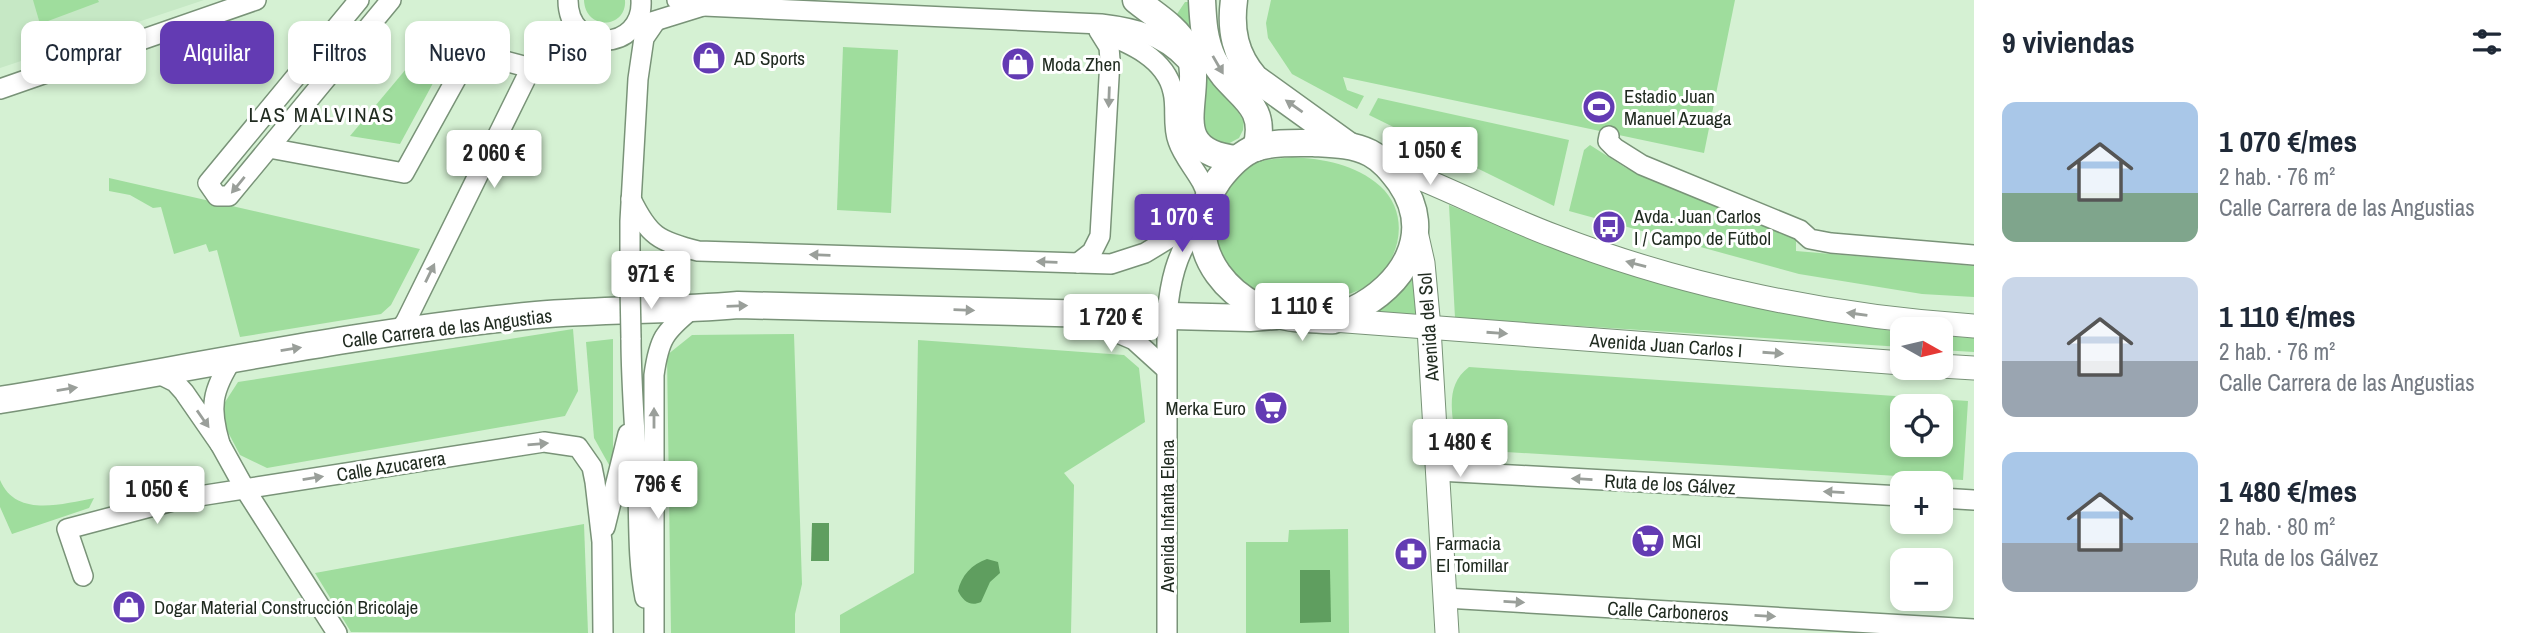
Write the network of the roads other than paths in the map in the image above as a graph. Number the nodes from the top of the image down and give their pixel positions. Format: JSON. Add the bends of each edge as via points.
{"nodes":[{"id":1,"x":256,"y":0,"type":"edge"},
{"id":2,"x":359,"y":0,"type":"edge"},
{"id":3,"x":391,"y":0,"type":"edge"},
{"id":4,"x":568,"y":0,"type":"edge"},
{"id":5,"x":677,"y":0,"type":"edge"},
{"id":6,"x":1136,"y":0,"type":"edge"},
{"id":7,"x":1202,"y":0,"type":"edge"},
{"id":8,"x":1234,"y":0,"type":"edge"},
{"id":9,"x":704,"y":6,"type":"junction"},
{"id":10,"x":572,"y":21,"type":"edge"},
{"id":11,"x":643,"y":21,"type":"edge"},
{"id":12,"x":1076,"y":23,"type":"junction"},
{"id":13,"x":1100,"y":31,"type":"junction"},
{"id":14,"x":611,"y":40,"type":"edge"},
{"id":15,"x":614,"y":40,"type":"junction"},
{"id":16,"x":1191,"y":64,"type":"junction"},
{"id":17,"x":524,"y":66,"type":"edge"},
{"id":18,"x":638,"y":79,"type":"junction"},
{"id":19,"x":524,"y":82,"type":"edge"},
{"id":20,"x":0,"y":89,"type":"edge"},
{"id":21,"x":1609,"y":136,"type":"dead end"},
{"id":22,"x":1350,"y":146,"type":"junction"},
{"id":23,"x":269,"y":148,"type":"junction"},
{"id":24,"x":1246,"y":153,"type":"junction"},
{"id":25,"x":1387,"y":165,"type":"junction"},
{"id":26,"x":631,"y":199,"type":"junction"},
{"id":27,"x":1205,"y":208,"type":"junction"},
{"id":28,"x":1416,"y":232,"type":"junction"},
{"id":29,"x":1974,"y":255,"type":"edge"},
{"id":30,"x":1078,"y":263,"type":"junction"},
{"id":31,"x":692,"y":309,"type":"junction"},
{"id":32,"x":1073,"y":313,"type":"junction"},
{"id":33,"x":1167,"y":315,"type":"junction"},
{"id":34,"x":1276,"y":316,"type":"junction"},
{"id":35,"x":1333,"y":320,"type":"junction"},
{"id":36,"x":1974,"y":327,"type":"edge"},
{"id":37,"x":1429,"y":328,"type":"junction"},
{"id":38,"x":398,"y":333,"type":"junction"},
{"id":39,"x":233,"y":358,"type":"junction"},
{"id":40,"x":1890,"y":362,"type":"edge"},
{"id":41,"x":1953,"y":367,"type":"edge"},
{"id":42,"x":1974,"y":368,"type":"edge"},
{"id":43,"x":1166,"y":369,"type":"junction"},
{"id":44,"x":155,"y":372,"type":"junction"},
{"id":45,"x":0,"y":400,"type":"edge"},
{"id":46,"x":633,"y":412,"type":"junction"},
{"id":47,"x":220,"y":444,"type":"junction"},
{"id":48,"x":1438,"y":471,"type":"junction"},
{"id":49,"x":245,"y":489,"type":"junction"},
{"id":50,"x":1890,"y":495,"type":"edge"},
{"id":51,"x":1953,"y":499,"type":"edge"},
{"id":52,"x":1974,"y":500,"type":"edge"},
{"id":53,"x":602,"y":542,"type":"junction"},
{"id":54,"x":83,"y":576,"type":"dead end"},
{"id":55,"x":1445,"y":597,"type":"junction"},
{"id":56,"x":1974,"y":629,"type":"edge"},
{"id":57,"x":337,"y":633,"type":"edge"},
{"id":58,"x":603,"y":633,"type":"edge"},
{"id":59,"x":653,"y":633,"type":"edge"},
{"id":60,"x":1167,"y":633,"type":"edge"},
{"id":61,"x":1447,"y":633,"type":"edge"}],
"edges":[{"from":1,"to":20,"type":"street"},
{"from":23,"to":2,"type":"street","one_way":true,"via":[[229,196],[217,196],[208,183]]},
{"from":3,"to":23,"type":"street"},
{"from":4,"to":10,"type":"street"},
{"from":5,"to":9,"type":"street"},
{"from":6,"to":16,"type":"main road","via":[[1184,42]]},
{"from":7,"to":24,"type":"main road","one_way":true,"via":[[1204,32],[1213,59],[1257,113],[1260,131]]},
{"from":22,"to":8,"type":"main road","one_way":true,"via":[[1255,78],[1244,65],[1232,30]]},
{"from":9,"to":11,"type":"street"},
{"from":9,"to":12,"type":"street"},
{"from":11,"to":15,"type":"street"},
{"from":11,"to":18,"type":"street"},
{"from":12,"to":13,"type":"street"},
{"from":12,"to":16,"type":"street","via":[[1149,33]]},
{"from":13,"to":27,"type":"street","via":[[1142,51],[1168,79],[1177,139],[1205,186]]},
{"from":13,"to":30,"type":"street","one_way":true,"via":[[1110,60],[1100,236],[1092,252]]},
{"from":14,"to":15,"type":"street"},
{"from":15,"to":18,"type":"street"},
{"from":16,"to":24,"type":"main road","via":[[1190,124],[1195,139],[1219,157]]},
{"from":17,"to":23,"type":"street","via":[[471,52],[404,173]]},
{"from":18,"to":26,"type":"street"},
{"from":38,"to":19,"type":"street","one_way":true},
{"from":21,"to":29,"type":"street","via":[[1615,148],[1642,165],[1800,230],[1810,239]]},
{"from":22,"to":24,"type":"main road","via":[[1313,142],[1268,145]]},
{"from":22,"to":25,"type":"main road"},
{"from":24,"to":27,"type":"main road","via":[[1217,182]]},
{"from":25,"to":28,"type":"main road","via":[[1406,191]]},
{"from":36,"to":25,"type":"street","one_way":true,"via":[[1829,310],[1628,262],[1553,236]]},
{"from":30,"to":26,"type":"street","one_way":true,"via":[[698,251],[656,236]]},
{"from":26,"to":46,"type":"street","bridge":true},
{"from":27,"to":30,"type":"street","via":[[1146,253],[1111,264]]},
{"from":27,"to":33,"type":"street","name":"Avenida Infanta Elena","via":[[1173,270]]},
{"from":27,"to":34,"type":"main road","via":[[1206,250],[1219,274],[1246,301]]},
{"from":28,"to":35,"type":"main road","via":[[1406,263],[1391,286]]},
{"from":28,"to":37,"type":"street","name":"Avenida del Sol"},
{"from":31,"to":32,"type":"main road","name":"Calle Carrera de las Angustias","one_way":true,"via":[[738,305]]},
{"from":31,"to":38,"type":"main road","name":"Calle Carrera de las Angustias","via":[[535,315]]},
{"from":59,"to":31,"type":"street","one_way":true,"via":[[654,375],[658,346]]},
{"from":32,"to":33,"type":"main road","name":"Calle Carrera de las Angustias"},
{"from":32,"to":43,"type":"street","via":[[1133,340]]},
{"from":33,"to":34,"type":"main road","name":"Calle Carrera de las Angustias"},
{"from":33,"to":43,"type":"street","name":"Avenida Infanta Elena"},
{"from":34,"to":35,"type":"main road"},
{"from":35,"to":37,"type":"street","name":"Avenida Juan Carlos I"},
{"from":37,"to":40,"type":"street","name":"Avenida Juan Carlos I","one_way":true},
{"from":37,"to":48,"type":"street","name":"Avenida del Sol"},
{"from":39,"to":38,"type":"main road","name":"Calle Carrera de las Angustias","one_way":true},
{"from":39,"to":44,"type":"main road","name":"Calle Carrera de las Angustias"},
{"from":39,"to":47,"type":"street","via":[[213,396],[212,419]]},
{"from":41,"to":42,"type":"street"},
{"from":43,"to":60,"type":"street","name":"Avenida Infanta Elena"},
{"from":45,"to":44,"type":"main road","name":"Calle Carrera de las Angustias","one_way":true},
{"from":44,"to":47,"type":"street","one_way":true,"via":[[175,382]]},
{"from":46,"to":53,"type":"street"},
{"from":46,"to":59,"type":"street","via":[[639,562]]},
{"from":47,"to":49,"type":"street"},
{"from":50,"to":48,"type":"street","name":"Ruta de los Gálvez","one_way":true},
{"from":48,"to":55,"type":"street","name":"Avenida del Sol"},
{"from":49,"to":53,"type":"street","name":"Calle Azucarera","one_way":true,"via":[[544,442],[578,447],[592,467]]},
{"from":49,"to":54,"type":"street","name":"Calle Azucarera","via":[[180,499],[67,529]]},
{"from":49,"to":57,"type":"street"},
{"from":51,"to":52,"type":"street"},
{"from":53,"to":58,"type":"street","name":"Calle Azucarera"},
{"from":55,"to":56,"type":"street","name":"Calle Carboneros","one_way":true},
{"from":55,"to":61,"type":"street","name":"Avenida del Sol"}]}
